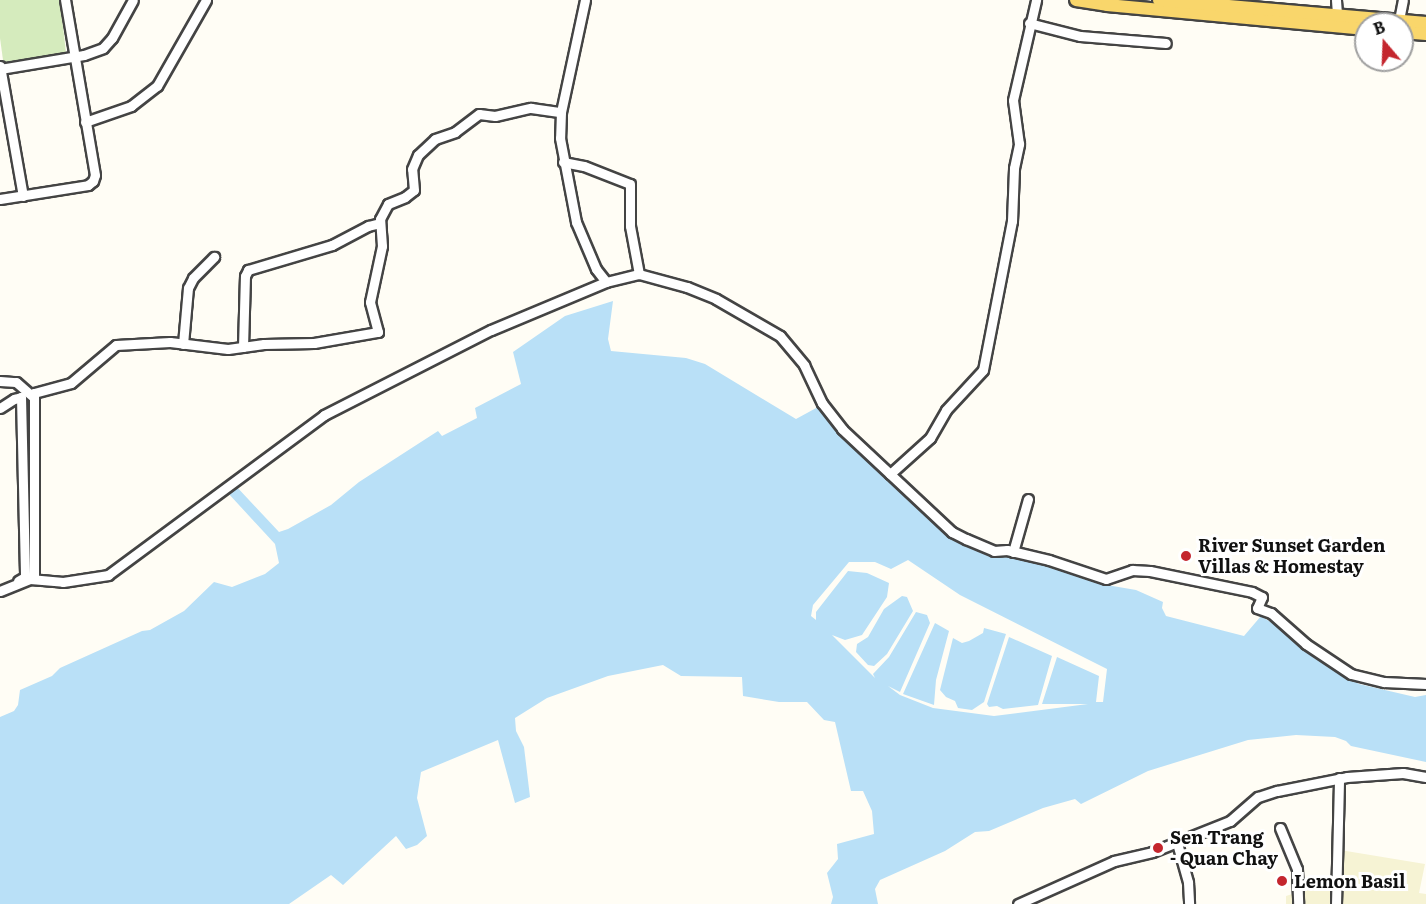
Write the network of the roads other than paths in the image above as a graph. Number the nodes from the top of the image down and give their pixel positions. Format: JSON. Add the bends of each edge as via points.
{"nodes":[{"id":1,"x":65,"y":0,"type":"edge"},
{"id":2,"x":133,"y":0,"type":"edge"},
{"id":3,"x":206,"y":0,"type":"edge"},
{"id":4,"x":585,"y":0,"type":"edge"},
{"id":5,"x":1036,"y":0,"type":"edge"},
{"id":6,"x":1076,"y":0,"type":"edge"},
{"id":7,"x":1159,"y":0,"type":"edge"},
{"id":8,"x":1336,"y":0,"type":"edge"},
{"id":9,"x":1174,"y":1,"type":"edge"},
{"id":10,"x":1220,"y":3,"type":"edge"},
{"id":11,"x":1337,"y":15,"type":"junction"},
{"id":12,"x":1354,"y":18,"type":"edge"},
{"id":13,"x":1029,"y":23,"type":"junction"},
{"id":14,"x":1354,"y":27,"type":"edge"},
{"id":15,"x":1166,"y":43,"type":"dead end"},
{"id":16,"x":74,"y":57,"type":"junction"},
{"id":17,"x":0,"y":68,"type":"edge"},
{"id":18,"x":561,"y":112,"type":"junction"},
{"id":19,"x":85,"y":122,"type":"junction"},
{"id":20,"x":0,"y":133,"type":"edge"},
{"id":21,"x":11,"y":133,"type":"junction"},
{"id":22,"x":563,"y":162,"type":"junction"},
{"id":23,"x":23,"y":196,"type":"junction"},
{"id":24,"x":0,"y":199,"type":"edge"},
{"id":25,"x":380,"y":223,"type":"junction"},
{"id":26,"x":214,"y":257,"type":"dead end"},
{"id":27,"x":639,"y":274,"type":"junction"},
{"id":28,"x":606,"y":282,"type":"junction"},
{"id":29,"x":183,"y":344,"type":"junction"},
{"id":30,"x":243,"y":347,"type":"junction"},
{"id":31,"x":0,"y":381,"type":"edge"},
{"id":32,"x":33,"y":397,"type":"junction"},
{"id":33,"x":0,"y":408,"type":"edge"},
{"id":34,"x":890,"y":474,"type":"junction"},
{"id":35,"x":1028,"y":499,"type":"dead end"},
{"id":36,"x":1013,"y":552,"type":"junction"},
{"id":37,"x":34,"y":579,"type":"junction"},
{"id":38,"x":0,"y":589,"type":"edge"},
{"id":39,"x":1426,"y":684,"type":"edge"},
{"id":40,"x":1426,"y":777,"type":"edge"},
{"id":41,"x":1339,"y":778,"type":"junction"},
{"id":42,"x":1280,"y":828,"type":"dead end"},
{"id":43,"x":1177,"y":843,"type":"junction"},
{"id":44,"x":1017,"y":904,"type":"edge"},
{"id":45,"x":1189,"y":904,"type":"edge"},
{"id":46,"x":1298,"y":904,"type":"edge"},
{"id":47,"x":1336,"y":904,"type":"edge"}],
"edges":[{"from":1,"to":16,"type":"street"},
{"from":2,"to":16,"type":"street","via":[[103,48]]},
{"from":3,"to":19,"type":"street","via":[[157,86],[131,106]]},
{"from":4,"to":18,"type":"street"},
{"from":5,"to":13,"type":"street"},
{"from":6,"to":14,"type":"main road"},
{"from":7,"to":9,"type":"main road"},
{"from":8,"to":11,"type":"street"},
{"from":9,"to":10,"type":"main road"},
{"from":10,"to":11,"type":"main road"},
{"from":11,"to":12,"type":"main road"},
{"from":13,"to":15,"type":"street","via":[[1080,36]]},
{"from":13,"to":34,"type":"street","via":[[1013,100],[1019,144],[1012,221],[983,370],[946,411],[930,438]]},
{"from":16,"to":17,"type":"street"},
{"from":16,"to":19,"type":"street"},
{"from":17,"to":21,"type":"street"},
{"from":18,"to":22,"type":"street"},
{"from":18,"to":25,"type":"street","via":[[531,108],[495,116],[479,114],[455,132],[435,139],[414,162],[414,190],[388,204]]},
{"from":19,"to":23,"type":"street","via":[[93,182]]},
{"from":20,"to":21,"type":"street"},
{"from":21,"to":23,"type":"street"},
{"from":22,"to":27,"type":"street","via":[[630,184],[630,226]]},
{"from":22,"to":28,"type":"street","via":[[576,222],[596,270]]},
{"from":23,"to":24,"type":"street"},
{"from":25,"to":30,"type":"street","via":[[368,225],[332,245],[248,270]]},
{"from":25,"to":30,"type":"street","via":[[382,246],[370,302],[378,332],[314,343]]},
{"from":26,"to":29,"type":"street","via":[[188,288]]},
{"from":27,"to":28,"type":"street"},
{"from":27,"to":34,"type":"street","via":[[716,299],[780,336],[804,365],[833,418]]},
{"from":28,"to":37,"type":"street","via":[[471,339],[324,415],[108,575],[63,582]]},
{"from":29,"to":30,"type":"street"},
{"from":29,"to":32,"type":"street","via":[[116,345],[71,383],[38,390]]},
{"from":31,"to":32,"type":"street","via":[[16,382]]},
{"from":32,"to":37,"type":"street"},
{"from":33,"to":38,"type":"street","via":[[21,397],[25,577]]},
{"from":34,"to":36,"type":"street","via":[[952,532],[994,550]]},
{"from":35,"to":36,"type":"street"},
{"from":36,"to":39,"type":"street","via":[[1106,579],[1132,570],[1150,571],[1252,592],[1262,597],[1257,608],[1271,613],[1306,644],[1351,674],[1384,682]]},
{"from":37,"to":38,"type":"street"},
{"from":40,"to":41,"type":"street","via":[[1403,773]]},
{"from":41,"to":43,"type":"street","via":[[1258,797],[1230,821]]},
{"from":41,"to":47,"type":"street"},
{"from":42,"to":46,"type":"street","via":[[1297,869]]},
{"from":43,"to":44,"type":"street","via":[[1114,861]]},
{"from":43,"to":45,"type":"street","via":[[1188,882]]}]}
